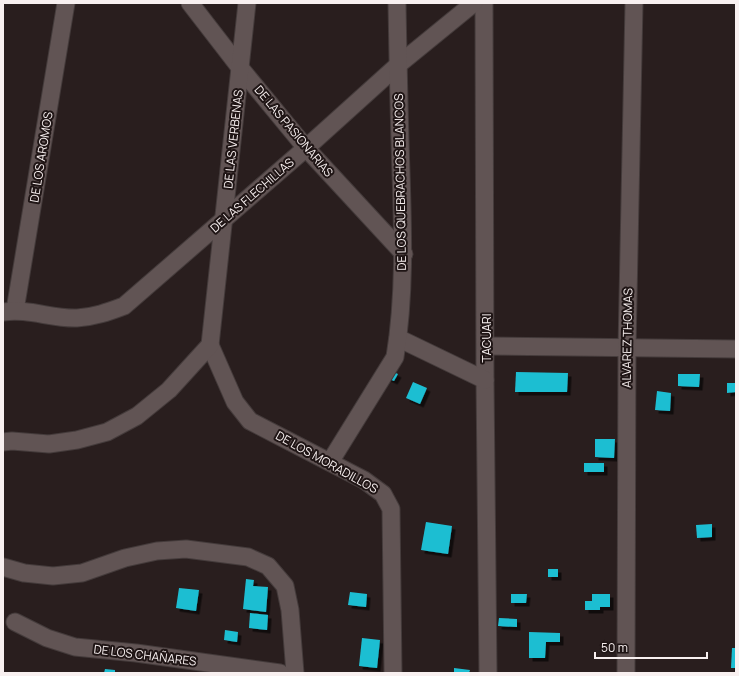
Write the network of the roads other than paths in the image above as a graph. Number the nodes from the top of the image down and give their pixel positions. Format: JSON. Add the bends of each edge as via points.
{"nodes":[{"id":1,"x":66,"y":3,"type":"edge"},
{"id":2,"x":190,"y":3,"type":"edge"},
{"id":3,"x":247,"y":3,"type":"edge"},
{"id":4,"x":398,"y":3,"type":"edge"},
{"id":5,"x":474,"y":3,"type":"edge"},
{"id":6,"x":484,"y":3,"type":"edge"},
{"id":7,"x":634,"y":3,"type":"edge"},
{"id":8,"x":398,"y":65,"type":"junction"},
{"id":9,"x":241,"y":69,"type":"junction"},
{"id":10,"x":306,"y":148,"type":"junction"},
{"id":11,"x":224,"y":220,"type":"junction"},
{"id":12,"x":404,"y":254,"type":"junction"},
{"id":13,"x":9,"y":311,"type":"edge"},
{"id":14,"x":398,"y":338,"type":"junction"},
{"id":15,"x":210,"y":345,"type":"junction"},
{"id":16,"x":486,"y":346,"type":"junction"},
{"id":17,"x":627,"y":348,"type":"junction"},
{"id":18,"x":736,"y":349,"type":"edge"},
{"id":19,"x":485,"y":380,"type":"junction"},
{"id":20,"x":3,"y":442,"type":"edge"},
{"id":21,"x":330,"y":462,"type":"junction"},
{"id":22,"x":3,"y":567,"type":"edge"},
{"id":23,"x":15,"y":622,"type":"dead end"},
{"id":24,"x":280,"y":673,"type":"edge"},
{"id":25,"x":295,"y":673,"type":"edge"},
{"id":26,"x":393,"y":673,"type":"edge"},
{"id":27,"x":488,"y":673,"type":"edge"},
{"id":28,"x":626,"y":673,"type":"edge"}],
"edges":[{"from":1,"to":13,"type":"street","name":"DE LOS AROMOS"},
{"from":2,"to":9,"type":"street","name":"DE LAS PASIONARIAS"},
{"from":3,"to":9,"type":"street","name":"DE LAS VERBENAS"},
{"from":4,"to":8,"type":"street","name":"DE LOS QUEBRACHOS BLANCOS"},
{"from":5,"to":8,"type":"street","name":"DE LAS FLECHILLAS"},
{"from":6,"to":16,"type":"street","name":"TACUARI"},
{"from":7,"to":17,"type":"street","name":"ALVAREZ THOMAS"},
{"from":8,"to":10,"type":"street","name":"DE LAS FLECHILLAS"},
{"from":8,"to":12,"type":"street","name":"DE LOS QUEBRACHOS BLANCOS"},
{"from":9,"to":10,"type":"street","name":"DE LAS PASIONARIAS"},
{"from":9,"to":11,"type":"street","name":"DE LAS VERBENAS"},
{"from":10,"to":11,"type":"street","name":"DE LAS FLECHILLAS"},
{"from":10,"to":12,"type":"street","name":"DE LAS PASIONARIAS"},
{"from":11,"to":13,"type":"street","name":"DE LAS FLECHILLAS","via":[[124,306],[99,316],[75,318]]},
{"from":11,"to":15,"type":"street","name":"DE LAS VERBENAS"},
{"from":12,"to":14,"type":"street","name":"DE LOS QUEBRACHOS BLANCOS"},
{"from":14,"to":19,"type":"street"},
{"from":14,"to":21,"type":"street","name":"DE LOS QUEBRACHOS BLANCOS","via":[[395,357]]},
{"from":15,"to":20,"type":"street","via":[[169,390],[138,416],[107,432],[49,444]]},
{"from":15,"to":21,"type":"street","name":"DE LOS MORADILLOS","via":[[235,402],[250,421]]},
{"from":16,"to":17,"type":"street"},
{"from":16,"to":19,"type":"street","name":"TACUARI"},
{"from":17,"to":18,"type":"street"},
{"from":17,"to":28,"type":"street","name":"ALVAREZ THOMAS"},
{"from":19,"to":27,"type":"street","name":"TACUARI"},
{"from":21,"to":26,"type":"street","name":"DE LOS MORADILLOS","via":[[364,480],[383,494],[391,509]]},
{"from":22,"to":25,"type":"street","via":[[24,573],[53,576],[82,573],[125,558],[157,551],[186,549],[248,557],[268,566],[285,586],[290,610]]},
{"from":23,"to":24,"type":"street","name":"DE LOS CHAÑARES","via":[[47,638],[75,647]]}]}
